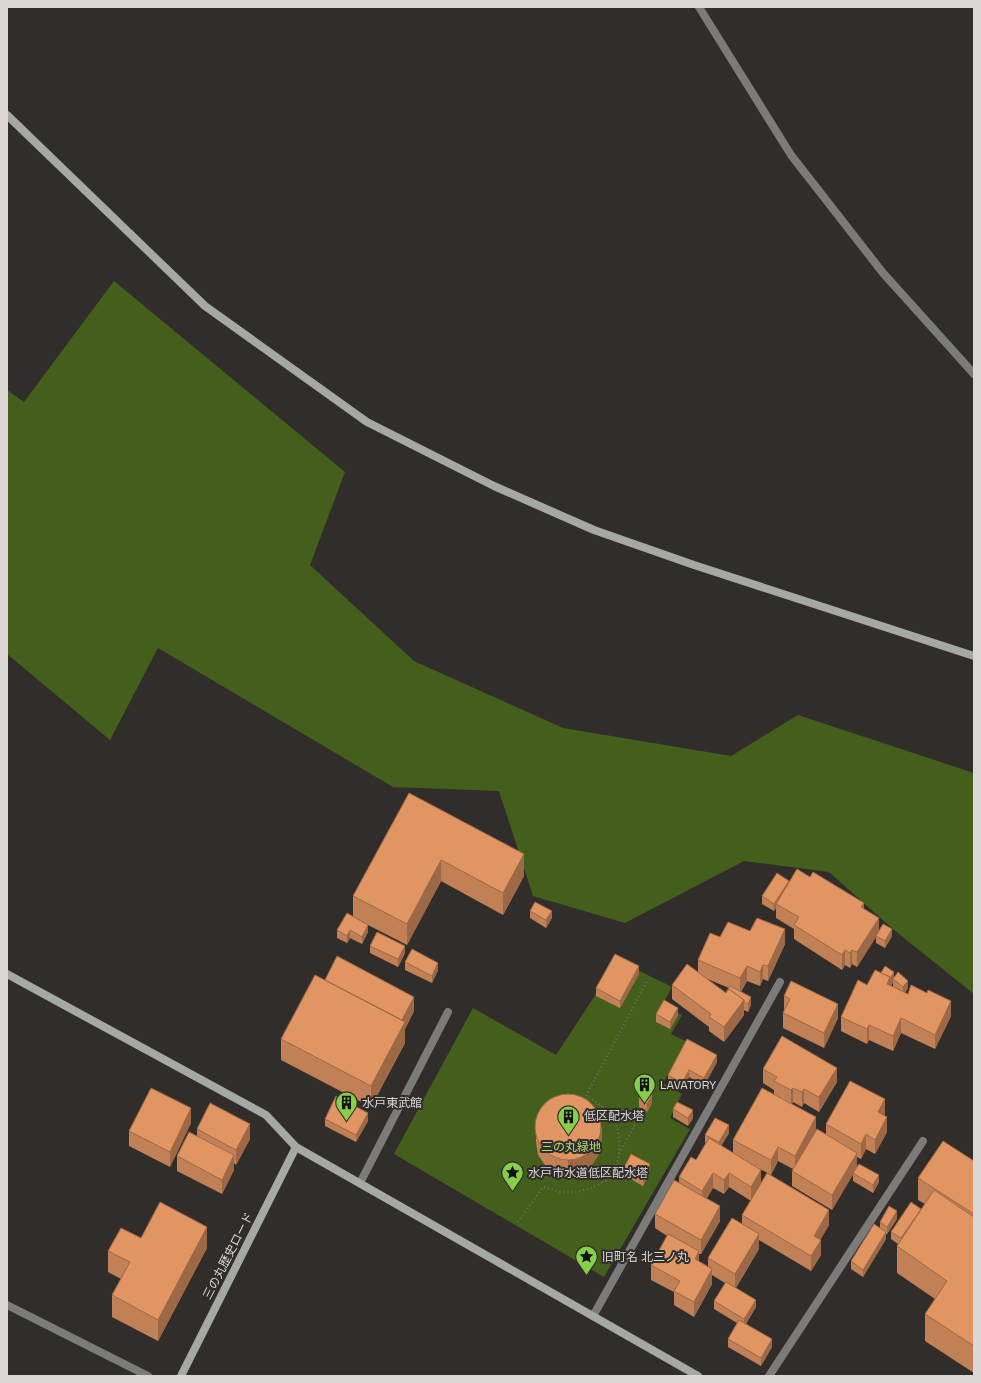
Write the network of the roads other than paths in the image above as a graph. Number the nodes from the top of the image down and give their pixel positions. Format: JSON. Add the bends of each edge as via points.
{"nodes":[{"id":1,"x":699,"y":7,"type":"edge"},
{"id":2,"x":7,"y":115,"type":"edge"},
{"id":3,"x":974,"y":374,"type":"edge"},
{"id":4,"x":974,"y":656,"type":"edge"},
{"id":5,"x":7,"y":974,"type":"edge"},
{"id":6,"x":780,"y":982,"type":"dead end"},
{"id":7,"x":448,"y":1012,"type":"dead end"},
{"id":8,"x":923,"y":1141,"type":"dead end"},
{"id":9,"x":296,"y":1147,"type":"junction"},
{"id":10,"x":360,"y":1183,"type":"junction"},
{"id":11,"x":7,"y":1305,"type":"edge"},
{"id":12,"x":593,"y":1316,"type":"junction"},
{"id":13,"x":148,"y":1376,"type":"edge"},
{"id":14,"x":181,"y":1376,"type":"edge"},
{"id":15,"x":698,"y":1376,"type":"edge"},
{"id":16,"x":768,"y":1376,"type":"edge"}],
"edges":[{"from":1,"to":3,"type":"lane","via":[[791,155],[883,272]]},
{"from":2,"to":4,"type":"street","via":[[205,306],[367,422],[494,486],[594,530]]},
{"from":5,"to":9,"type":"street","via":[[266,1115]]},
{"from":6,"to":12,"type":"lane"},
{"from":7,"to":10,"type":"lane"},
{"from":8,"to":16,"type":"lane"},
{"from":9,"to":10,"type":"street"},
{"from":9,"to":14,"type":"street","name":"三の丸歴史ロード"},
{"from":10,"to":12,"type":"street"},
{"from":11,"to":13,"type":"lane"},
{"from":12,"to":15,"type":"street"}]}
